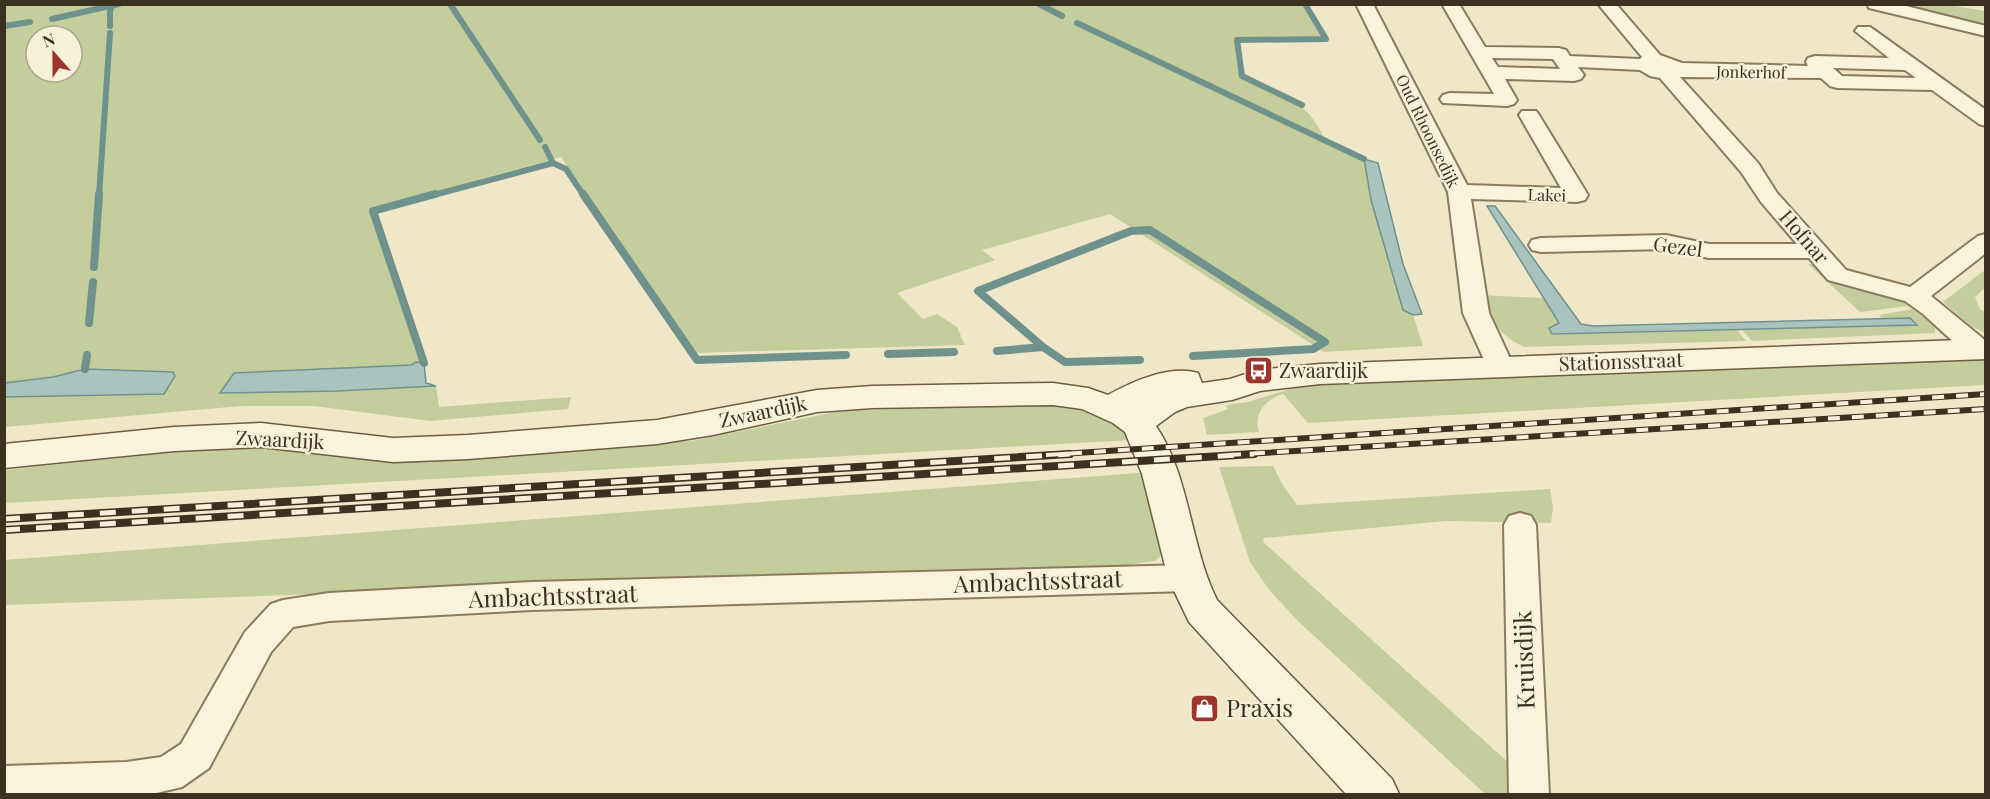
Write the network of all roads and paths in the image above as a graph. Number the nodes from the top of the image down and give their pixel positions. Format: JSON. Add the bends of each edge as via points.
{"nodes":[{"id":1,"x":1364,"y":4,"type":"edge"},
{"id":2,"x":1450,"y":4,"type":"edge"},
{"id":3,"x":1606,"y":4,"type":"edge"},
{"id":4,"x":1879,"y":5,"type":"edge"},
{"id":5,"x":1864,"y":31,"type":"dead end"},
{"id":6,"x":1986,"y":31,"type":"edge"},
{"id":7,"x":1479,"y":52,"type":"junction"},
{"id":8,"x":1564,"y":61,"type":"junction"},
{"id":9,"x":1909,"y":64,"type":"junction"},
{"id":10,"x":1661,"y":67,"type":"junction"},
{"id":11,"x":1826,"y":72,"type":"junction"},
{"id":12,"x":1492,"y":73,"type":"junction"},
{"id":13,"x":1935,"y":84,"type":"junction"},
{"id":14,"x":1450,"y":99,"type":"dead end"},
{"id":15,"x":1529,"y":115,"type":"dead end"},
{"id":16,"x":1986,"y":120,"type":"edge"},
{"id":17,"x":1459,"y":192,"type":"junction"},
{"id":18,"x":1986,"y":241,"type":"edge"},
{"id":19,"x":1541,"y":245,"type":"dead end"},
{"id":20,"x":1815,"y":251,"type":"junction"},
{"id":21,"x":1914,"y":296,"type":"junction"},
{"id":22,"x":1982,"y":350,"type":"edge"},
{"id":23,"x":1500,"y":367,"type":"junction"},
{"id":24,"x":1124,"y":416,"type":"junction"},
{"id":25,"x":4,"y":456,"type":"edge"},
{"id":26,"x":1520,"y":525,"type":"dead end"},
{"id":27,"x":1187,"y":578,"type":"junction"},
{"id":28,"x":4,"y":784,"type":"edge"},
{"id":29,"x":1376,"y":795,"type":"edge"},
{"id":30,"x":1529,"y":795,"type":"edge"}],
"edges":[{"from":1,"to":17,"type":"street","name":"Oud Rhoonsedijk"},
{"from":2,"to":7,"type":"street"},
{"from":3,"to":10,"type":"street","name":"Hofnar"},
{"from":4,"to":6,"type":"street"},
{"from":5,"to":9,"type":"street"},
{"from":7,"to":8,"type":"street","name":"Jonkerhof","via":[[1559,54]]},
{"from":7,"to":12,"type":"street"},
{"from":8,"to":10,"type":"street","name":"Jonkerhof"},
{"from":8,"to":12,"type":"street","via":[[1574,75]]},
{"from":9,"to":11,"type":"street","name":"Jonkerhof","via":[[1815,62]]},
{"from":9,"to":13,"type":"street"},
{"from":10,"to":11,"type":"street","name":"Jonkerhof"},
{"from":10,"to":20,"type":"street","name":"Hofnar","via":[[1750,168]]},
{"from":11,"to":13,"type":"street","name":"Jonkerhof","via":[[1838,82]]},
{"from":12,"to":14,"type":"street","via":[[1507,100]]},
{"from":13,"to":16,"type":"street"},
{"from":15,"to":17,"type":"street","name":"Lakei","via":[[1577,195]]},
{"from":17,"to":23,"type":"street","name":"Oud Rhoonsedijk","via":[[1476,313]]},
{"from":18,"to":21,"type":"street"},
{"from":19,"to":20,"type":"street","name":"Gezel","via":[[1666,242],[1709,251]]},
{"from":20,"to":21,"type":"street","name":"Hofnar","via":[[1837,275]]},
{"from":21,"to":22,"type":"street","name":"Hofnar"},
{"from":22,"to":23,"type":"street","name":"Stationsstraat"},
{"from":23,"to":24,"type":"street","name":"Stationsstraat","via":[[1368,371],[1258,381],[1182,397]]},
{"from":24,"to":25,"type":"street","name":"Zwaardijk","via":[[1088,399],[1053,394],[872,397],[817,401],[657,432],[468,447],[393,450],[261,435],[174,439]]},
{"from":24,"to":27,"type":"street","via":[[1147,439]]},
{"from":26,"to":30,"type":"street","name":"Kruisdijk"},
{"from":27,"to":28,"type":"street","name":"Ambachtsstraat","via":[[532,596],[329,607],[283,614],[258,642],[195,756],[168,774],[126,780]]},
{"from":27,"to":29,"type":"street","via":[[1203,611]]}]}
